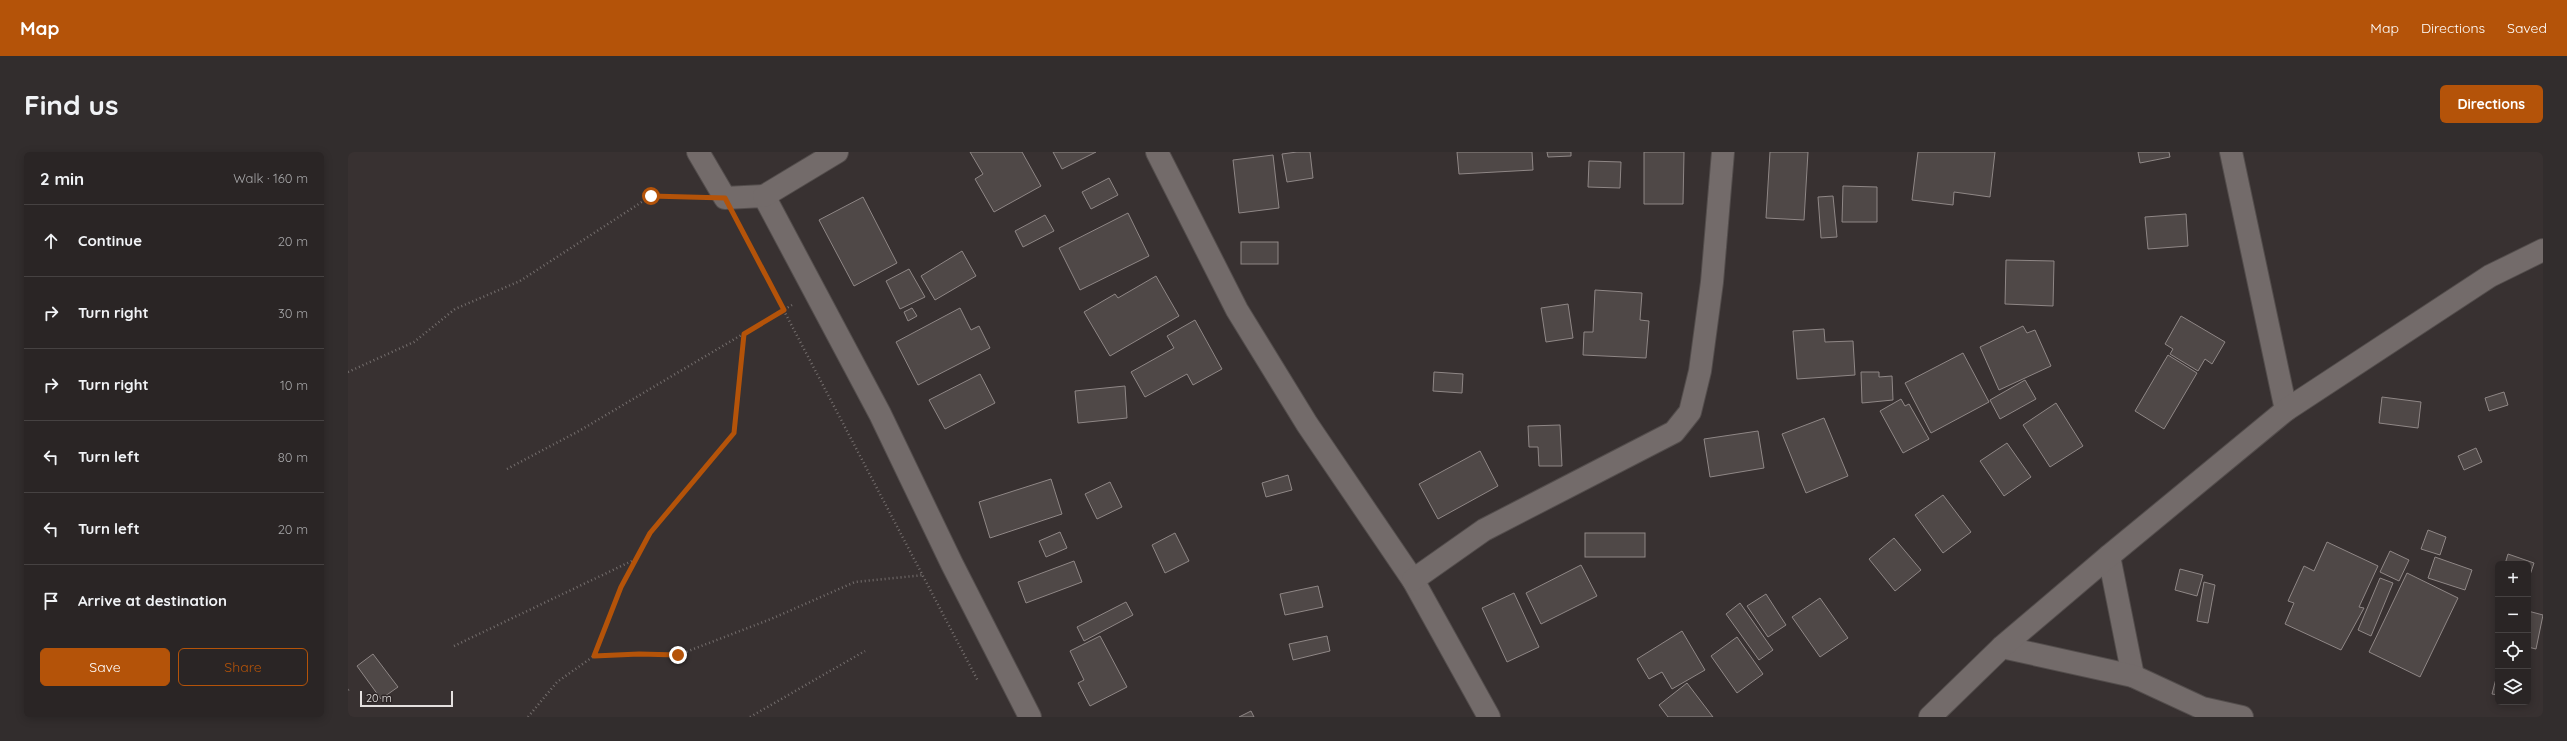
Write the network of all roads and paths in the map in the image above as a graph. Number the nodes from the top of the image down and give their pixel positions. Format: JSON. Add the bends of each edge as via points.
{"nodes":[{"id":1,"x":698,"y":152,"type":"edge"},
{"id":2,"x":837,"y":152,"type":"edge"},
{"id":3,"x":1157,"y":152,"type":"edge"},
{"id":4,"x":1723,"y":152,"type":"edge"},
{"id":5,"x":2231,"y":152,"type":"edge"},
{"id":6,"x":764,"y":196,"type":"junction"},
{"id":7,"x":725,"y":198,"type":"junction"},
{"id":8,"x":2543,"y":250,"type":"edge"},
{"id":9,"x":814,"y":290,"type":"junction"},
{"id":10,"x":784,"y":310,"type":"junction"},
{"id":11,"x":744,"y":334,"type":"junction"},
{"id":12,"x":348,"y":372,"type":"edge"},
{"id":13,"x":2286,"y":410,"type":"junction"},
{"id":14,"x":507,"y":469,"type":"dead end"},
{"id":15,"x":2108,"y":556,"type":"junction"},
{"id":16,"x":636,"y":559,"type":"junction"},
{"id":17,"x":952,"y":564,"type":"junction"},
{"id":18,"x":923,"y":575,"type":"junction"},
{"id":19,"x":1413,"y":580,"type":"junction"},
{"id":20,"x":454,"y":646,"type":"dead end"},
{"id":21,"x":2002,"y":648,"type":"junction"},
{"id":22,"x":865,"y":651,"type":"dead end"},
{"id":23,"x":594,"y":656,"type":"junction"},
{"id":24,"x":2133,"y":676,"type":"junction"},
{"id":25,"x":980,"y":683,"type":"dead end"},
{"id":26,"x":528,"y":717,"type":"edge"},
{"id":27,"x":750,"y":717,"type":"edge"},
{"id":28,"x":1030,"y":717,"type":"edge"},
{"id":29,"x":1488,"y":717,"type":"edge"},
{"id":30,"x":1930,"y":717,"type":"edge"},
{"id":31,"x":2242,"y":717,"type":"edge"}],
"edges":[{"from":1,"to":7,"type":"street"},
{"from":2,"to":6,"type":"street"},
{"from":3,"to":19,"type":"street","via":[[1237,310],[1307,424]]},
{"from":4,"to":19,"type":"street","via":[[1712,282],[1700,371],[1690,412],[1674,432],[1484,530]]},
{"from":5,"to":13,"type":"street"},
{"from":6,"to":7,"type":"street"},
{"from":6,"to":9,"type":"street"},
{"from":7,"to":10,"type":"path"},
{"from":7,"to":12,"type":"path","via":[[651,196],[520,281],[456,309],[414,342]]},
{"from":8,"to":13,"type":"street","via":[[2490,276]]},
{"from":9,"to":10,"type":"path"},
{"from":9,"to":17,"type":"street","via":[[880,414]]},
{"from":10,"to":11,"type":"path"},
{"from":10,"to":18,"type":"path"},
{"from":11,"to":14,"type":"path","via":[[579,431]]},
{"from":11,"to":16,"type":"path","via":[[734,433],[650,533]]},
{"from":13,"to":15,"type":"street"},
{"from":15,"to":21,"type":"street"},
{"from":15,"to":24,"type":"street"},
{"from":16,"to":20,"type":"path"},
{"from":16,"to":23,"type":"path","via":[[621,587]]},
{"from":17,"to":18,"type":"path"},
{"from":17,"to":28,"type":"street"},
{"from":18,"to":23,"type":"path","via":[[856,582],[678,655]]},
{"from":18,"to":25,"type":"path"},
{"from":19,"to":29,"type":"street"},
{"from":21,"to":24,"type":"street"},
{"from":21,"to":30,"type":"street"},
{"from":22,"to":27,"type":"path"},
{"from":23,"to":26,"type":"path","via":[[557,682]]},
{"from":24,"to":31,"type":"street","via":[[2202,708]]}]}
